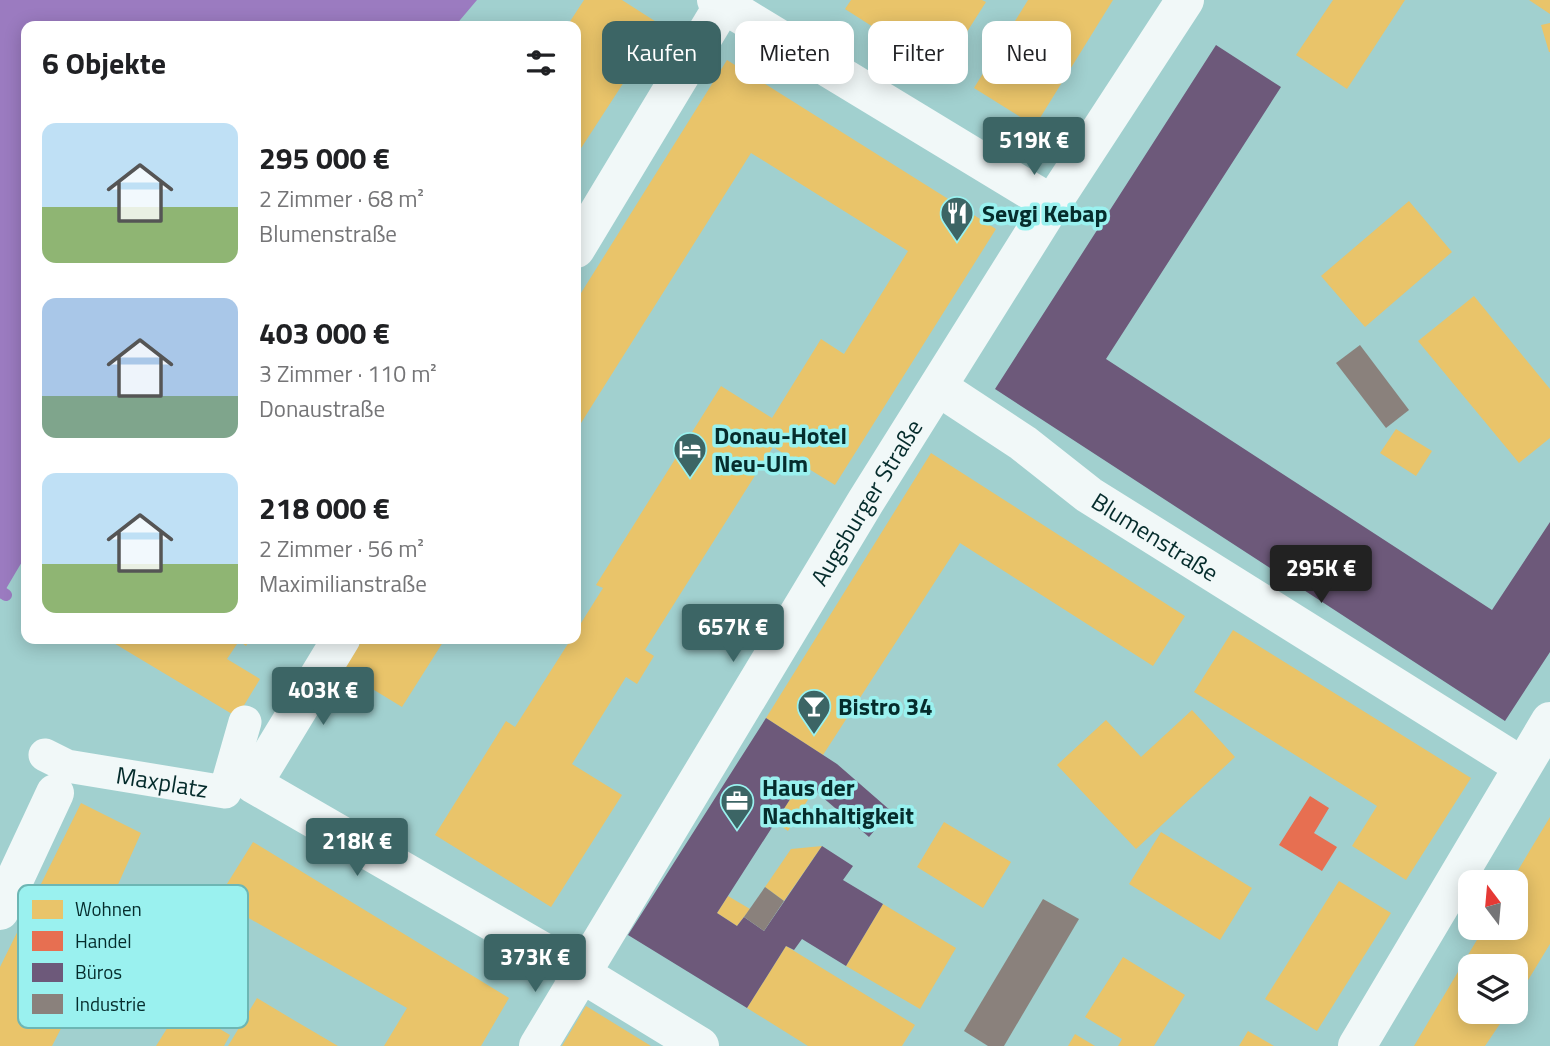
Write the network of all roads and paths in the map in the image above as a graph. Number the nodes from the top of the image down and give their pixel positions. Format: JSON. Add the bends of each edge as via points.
{"nodes":[{"id":1,"x":1185,"y":1,"type":"edge"},
{"id":2,"x":720,"y":2,"type":"edge"},
{"id":3,"x":1052,"y":204,"type":"junction"},
{"id":4,"x":581,"y":240,"type":"edge"},
{"id":5,"x":938,"y":387,"type":"junction"},
{"id":6,"x":338,"y":644,"type":"edge"},
{"id":7,"x":1550,"y":721,"type":"edge"},
{"id":8,"x":245,"y":722,"type":"dead end"},
{"id":9,"x":1522,"y":766,"type":"junction"},
{"id":10,"x":56,"y":775,"type":"joint"},
{"id":11,"x":0,"y":911,"type":"edge"},
{"id":12,"x":582,"y":974,"type":"junction"},
{"id":13,"x":538,"y":1046,"type":"edge"},
{"id":14,"x":700,"y":1046,"type":"edge"},
{"id":15,"x":1357,"y":1046,"type":"edge"}],
"edges":[{"from":1,"to":3,"type":"street","name":"Augsburger Straße"},
{"from":2,"to":3,"type":"street"},
{"from":2,"to":4,"type":"street"},
{"from":3,"to":5,"type":"street","name":"Augsburger Straße"},
{"from":5,"to":9,"type":"street","name":"Blumenstraße","via":[[1023,443],[1089,495]]},
{"from":5,"to":12,"type":"street","name":"Augsburger Straße"},
{"from":6,"to":12,"type":"street","via":[[253,784]]},
{"from":7,"to":9,"type":"street"},
{"from":8,"to":10,"type":"street","name":"Maxplatz","via":[[225,792]]},
{"from":9,"to":15,"type":"street"},
{"from":10,"to":11,"type":"street"},
{"from":12,"to":13,"type":"street","name":"Augsburger Straße"},
{"from":12,"to":14,"type":"street"}]}
